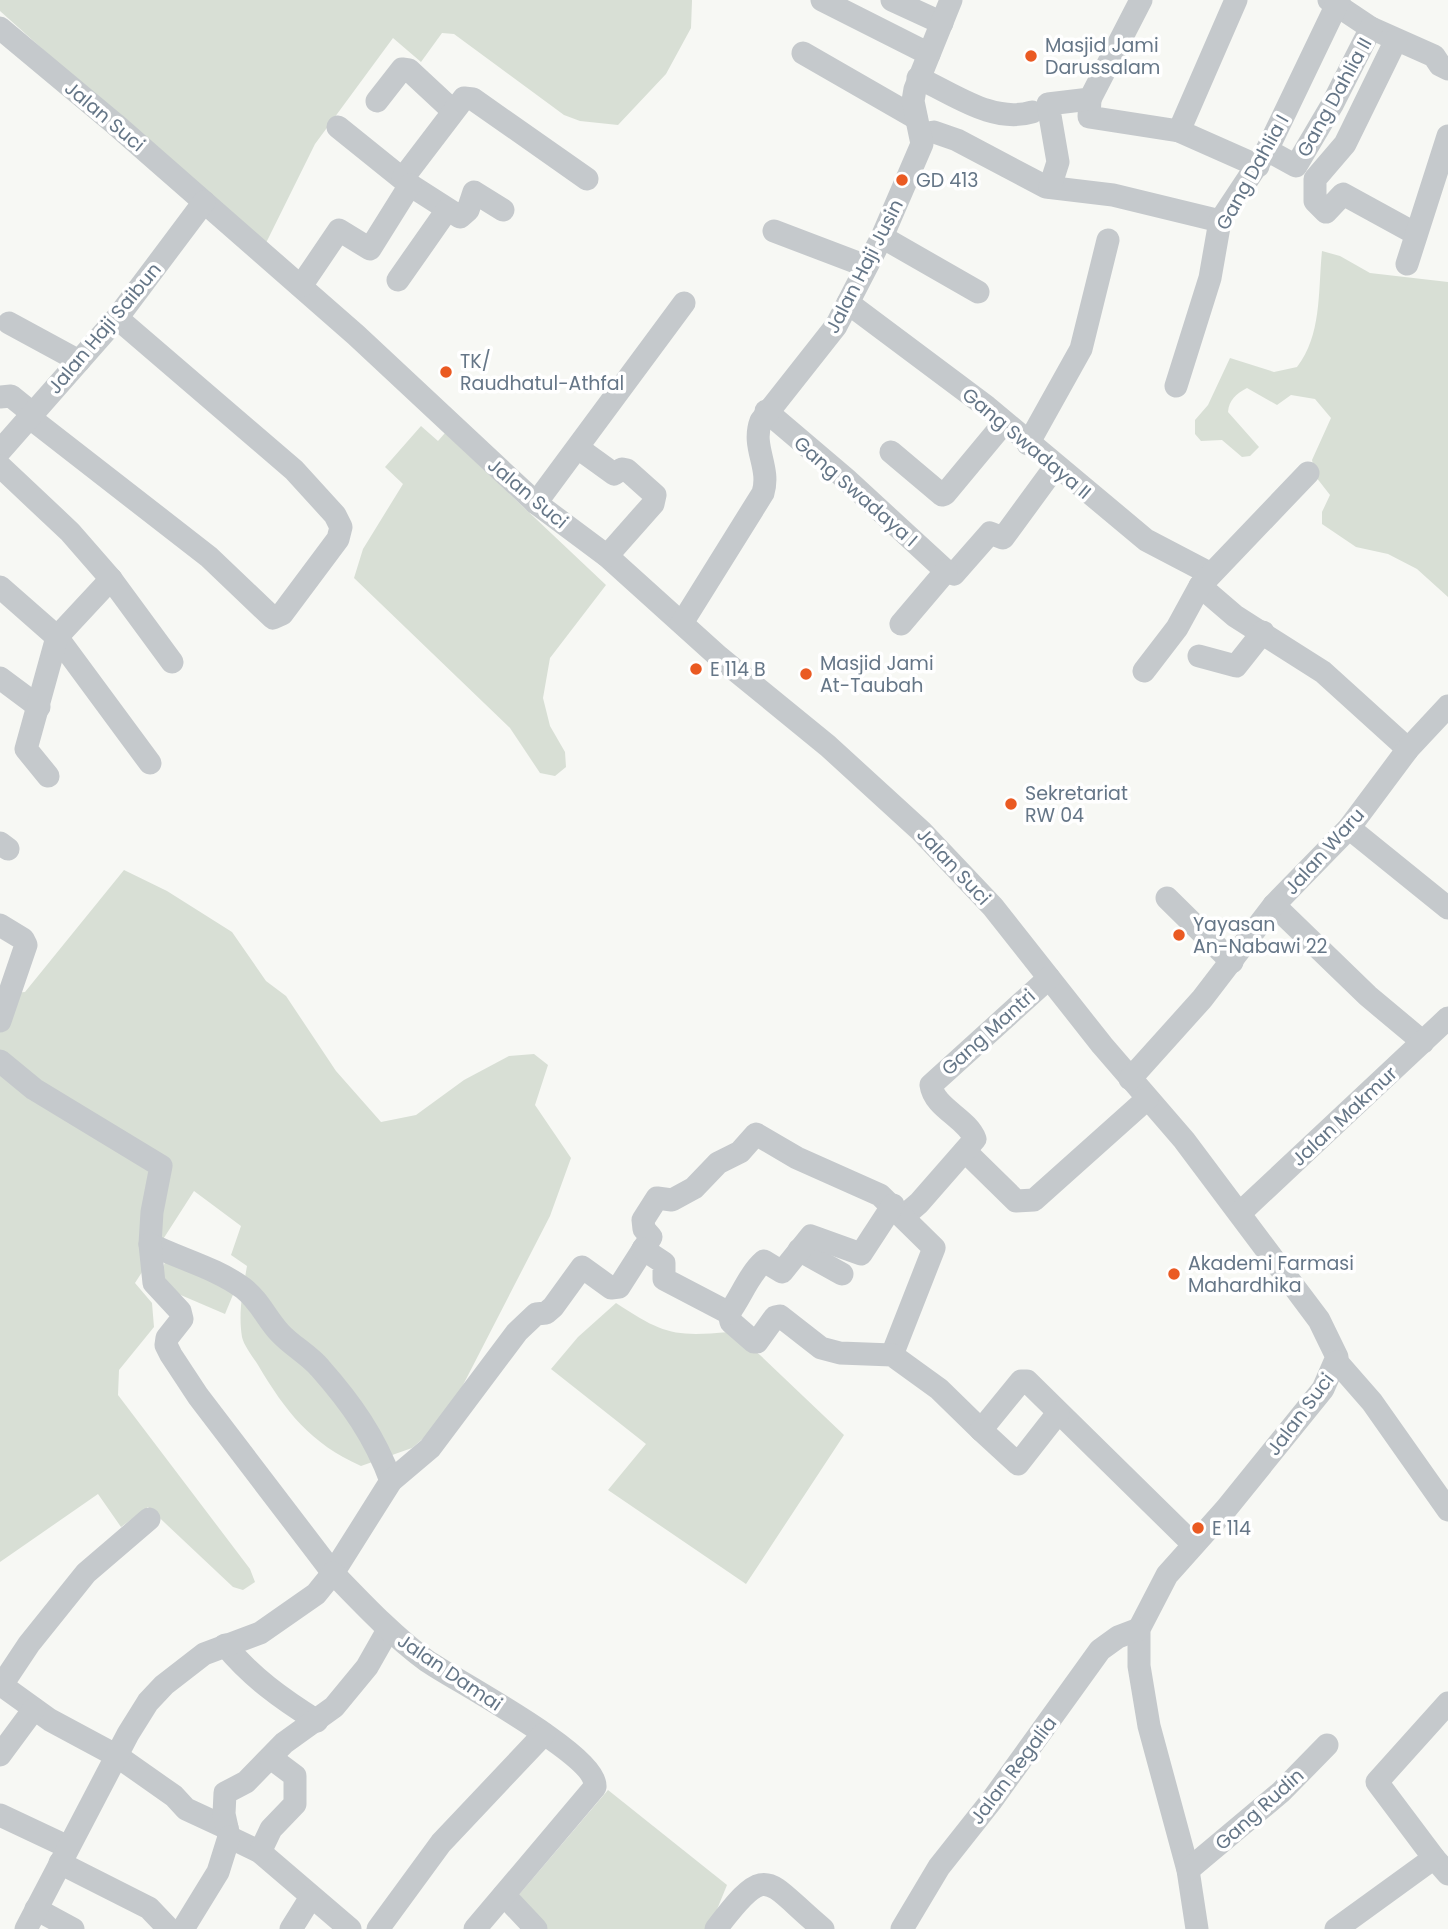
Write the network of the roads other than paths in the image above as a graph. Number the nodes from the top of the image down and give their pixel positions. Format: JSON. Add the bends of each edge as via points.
{"nodes":[{"id":1,"x":822,"y":0,"type":"edge"},
{"id":2,"x":892,"y":0,"type":"edge"},
{"id":3,"x":951,"y":0,"type":"edge"},
{"id":4,"x":1141,"y":0,"type":"edge"},
{"id":5,"x":1236,"y":0,"type":"edge"},
{"id":6,"x":1335,"y":2,"type":"edge"},
{"id":7,"x":942,"y":23,"type":"junction"},
{"id":8,"x":0,"y":28,"type":"edge"},
{"id":9,"x":1371,"y":28,"type":"junction"},
{"id":10,"x":1396,"y":40,"type":"junction"},
{"id":11,"x":803,"y":53,"type":"dead end"},
{"id":12,"x":929,"y":54,"type":"junction"},
{"id":13,"x":1448,"y":69,"type":"edge"},
{"id":14,"x":918,"y":78,"type":"junction"},
{"id":15,"x":1090,"y":99,"type":"junction"},
{"id":16,"x":377,"y":101,"type":"dead end"},
{"id":17,"x":1040,"y":108,"type":"junction"},
{"id":18,"x":453,"y":110,"type":"junction"},
{"id":19,"x":918,"y":126,"type":"junction"},
{"id":20,"x":338,"y":127,"type":"dead end"},
{"id":21,"x":1179,"y":131,"type":"junction"},
{"id":22,"x":1448,"y":136,"type":"edge"},
{"id":23,"x":1262,"y":158,"type":"junction"},
{"id":24,"x":587,"y":179,"type":"dead end"},
{"id":25,"x":406,"y":182,"type":"junction"},
{"id":26,"x":1050,"y":187,"type":"junction"},
{"id":27,"x":204,"y":202,"type":"junction"},
{"id":28,"x":503,"y":209,"type":"dead end"},
{"id":29,"x":447,"y":210,"type":"junction"},
{"id":30,"x":1220,"y":222,"type":"junction"},
{"id":31,"x":774,"y":231,"type":"dead end"},
{"id":32,"x":1416,"y":234,"type":"junction"},
{"id":33,"x":882,"y":237,"type":"junction"},
{"id":34,"x":1108,"y":240,"type":"dead end"},
{"id":35,"x":1407,"y":264,"type":"dead end"},
{"id":36,"x":866,"y":266,"type":"junction"},
{"id":37,"x":398,"y":280,"type":"dead end"},
{"id":38,"x":301,"y":286,"type":"junction"},
{"id":39,"x":978,"y":292,"type":"dead end"},
{"id":40,"x":684,"y":303,"type":"dead end"},
{"id":41,"x":848,"y":303,"type":"junction"},
{"id":42,"x":117,"y":318,"type":"junction"},
{"id":43,"x":9,"y":323,"type":"dead end"},
{"id":44,"x":79,"y":361,"type":"junction"},
{"id":45,"x":1176,"y":386,"type":"dead end"},
{"id":46,"x":0,"y":397,"type":"edge"},
{"id":47,"x":766,"y":411,"type":"junction"},
{"id":48,"x":30,"y":415,"type":"junction"},
{"id":49,"x":1004,"y":423,"type":"junction"},
{"id":50,"x":1028,"y":444,"type":"junction"},
{"id":51,"x":578,"y":448,"type":"junction"},
{"id":52,"x":0,"y":451,"type":"edge"},
{"id":53,"x":891,"y":452,"type":"dead end"},
{"id":54,"x":0,"y":466,"type":"edge"},
{"id":55,"x":1055,"y":467,"type":"junction"},
{"id":56,"x":1308,"y":473,"type":"dead end"},
{"id":57,"x":536,"y":503,"type":"junction"},
{"id":58,"x":607,"y":556,"type":"junction"},
{"id":59,"x":946,"y":571,"type":"junction"},
{"id":60,"x":111,"y":579,"type":"junction"},
{"id":61,"x":1206,"y":580,"type":"junction"},
{"id":62,"x":0,"y":587,"type":"edge"},
{"id":63,"x":682,"y":622,"type":"junction"},
{"id":64,"x":901,"y":624,"type":"dead end"},
{"id":65,"x":1263,"y":632,"type":"junction"},
{"id":66,"x":57,"y":637,"type":"junction"},
{"id":67,"x":1199,"y":656,"type":"dead end"},
{"id":68,"x":172,"y":662,"type":"dead end"},
{"id":69,"x":1144,"y":671,"type":"dead end"},
{"id":70,"x":0,"y":678,"type":"edge"},
{"id":71,"x":1448,"y":705,"type":"edge"},
{"id":72,"x":38,"y":707,"type":"junction"},
{"id":73,"x":1408,"y":748,"type":"junction"},
{"id":74,"x":150,"y":763,"type":"dead end"},
{"id":75,"x":48,"y":776,"type":"dead end"},
{"id":76,"x":1349,"y":828,"type":"junction"},
{"id":77,"x":1167,"y":898,"type":"dead end"},
{"id":78,"x":1274,"y":905,"type":"junction"},
{"id":79,"x":1448,"y":908,"type":"edge"},
{"id":80,"x":0,"y":925,"type":"edge"},
{"id":81,"x":1232,"y":962,"type":"junction"},
{"id":82,"x":1049,"y":978,"type":"junction"},
{"id":83,"x":1448,"y":1018,"type":"edge"},
{"id":84,"x":0,"y":1021,"type":"edge"},
{"id":85,"x":1423,"y":1042,"type":"junction"},
{"id":86,"x":0,"y":1061,"type":"edge"},
{"id":87,"x":1130,"y":1079,"type":"junction"},
{"id":88,"x":1147,"y":1099,"type":"junction"},
{"id":89,"x":965,"y":1151,"type":"junction"},
{"id":90,"x":899,"y":1210,"type":"junction"},
{"id":91,"x":1240,"y":1213,"type":"junction"},
{"id":92,"x":150,"y":1244,"type":"junction"},
{"id":93,"x":643,"y":1249,"type":"junction"},
{"id":94,"x":799,"y":1250,"type":"junction"},
{"id":95,"x":842,"y":1275,"type":"dead end"},
{"id":96,"x":729,"y":1313,"type":"junction"},
{"id":97,"x":892,"y":1355,"type":"junction"},
{"id":98,"x":1337,"y":1362,"type":"junction"},
{"id":99,"x":1058,"y":1413,"type":"junction"},
{"id":100,"x":981,"y":1430,"type":"junction"},
{"id":101,"x":391,"y":1481,"type":"junction"},
{"id":102,"x":1448,"y":1510,"type":"edge"},
{"id":103,"x":149,"y":1519,"type":"dead end"},
{"id":104,"x":1192,"y":1543,"type":"junction"},
{"id":105,"x":333,"y":1573,"type":"junction"},
{"id":106,"x":1139,"y":1629,"type":"junction"},
{"id":107,"x":388,"y":1630,"type":"junction"},
{"id":108,"x":225,"y":1646,"type":"junction"},
{"id":109,"x":1,"y":1685,"type":"edge"},
{"id":110,"x":1448,"y":1703,"type":"edge"},
{"id":111,"x":34,"y":1709,"type":"junction"},
{"id":112,"x":317,"y":1720,"type":"junction"},
{"id":113,"x":544,"y":1734,"type":"junction"},
{"id":114,"x":1327,"y":1745,"type":"dead end"},
{"id":115,"x":0,"y":1755,"type":"edge"},
{"id":116,"x":117,"y":1756,"type":"junction"},
{"id":117,"x":271,"y":1758,"type":"junction"},
{"id":118,"x":0,"y":1815,"type":"edge"},
{"id":119,"x":228,"y":1833,"type":"junction"},
{"id":120,"x":260,"y":1852,"type":"junction"},
{"id":121,"x":64,"y":1855,"type":"junction"},
{"id":122,"x":1441,"y":1866,"type":"edge"},
{"id":123,"x":1188,"y":1870,"type":"junction"},
{"id":124,"x":504,"y":1895,"type":"junction"},
{"id":125,"x":311,"y":1897,"type":"junction"},
{"id":126,"x":31,"y":1919,"type":"edge"},
{"id":127,"x":74,"y":1929,"type":"edge"},
{"id":128,"x":169,"y":1929,"type":"edge"},
{"id":129,"x":183,"y":1929,"type":"edge"},
{"id":130,"x":291,"y":1929,"type":"edge"},
{"id":131,"x":350,"y":1929,"type":"edge"},
{"id":132,"x":378,"y":1929,"type":"edge"},
{"id":133,"x":475,"y":1929,"type":"edge"},
{"id":134,"x":536,"y":1929,"type":"edge"},
{"id":135,"x":716,"y":1929,"type":"edge"},
{"id":136,"x":823,"y":1929,"type":"edge"},
{"id":137,"x":902,"y":1929,"type":"edge"},
{"id":138,"x":1197,"y":1929,"type":"edge"},
{"id":139,"x":1336,"y":1929,"type":"edge"}],
"edges":[{"from":1,"to":12,"type":"street"},
{"from":2,"to":7,"type":"street"},
{"from":3,"to":7,"type":"street","name":"Jalan Haji Jusin"},
{"from":4,"to":15,"type":"street"},
{"from":5,"to":21,"type":"street"},
{"from":6,"to":9,"type":"street"},
{"from":6,"to":23,"type":"street","name":"Gang Dahlia I"},
{"from":7,"to":12,"type":"street","name":"Jalan Haji Jusin"},
{"from":8,"to":27,"type":"street","name":"Jalan Suci"},
{"from":9,"to":10,"type":"street"},
{"from":9,"to":23,"type":"street","name":"Gang Dahlia II","via":[[1296,166]]},
{"from":10,"to":13,"type":"street","via":[[1434,56]]},
{"from":10,"to":32,"type":"street","via":[[1345,144],[1315,179],[1315,201],[1326,212],[1343,194]]},
{"from":11,"to":19,"type":"street"},
{"from":12,"to":14,"type":"street","name":"Jalan Haji Jusin"},
{"from":14,"to":17,"type":"street","via":[[972,106],[998,113]]},
{"from":14,"to":19,"type":"street","name":"Jalan Haji Jusin","via":[[913,101]]},
{"from":15,"to":17,"type":"street"},
{"from":15,"to":21,"type":"street","via":[[1089,117]]},
{"from":16,"to":18,"type":"street","via":[[402,69],[409,70]]},
{"from":17,"to":26,"type":"street","via":[[1058,162]]},
{"from":18,"to":24,"type":"street","via":[[464,98],[473,99]]},
{"from":18,"to":25,"type":"street"},
{"from":19,"to":26,"type":"street","via":[[957,139]]},
{"from":19,"to":33,"type":"street","name":"Jalan Haji Jusin","via":[[920,152]]},
{"from":20,"to":25,"type":"street"},
{"from":21,"to":23,"type":"street"},
{"from":22,"to":32,"type":"street"},
{"from":23,"to":30,"type":"street","name":"Gang Dahlia I"},
{"from":25,"to":29,"type":"street"},
{"from":25,"to":38,"type":"street","via":[[370,249],[339,230]]},
{"from":26,"to":30,"type":"street","via":[[1113,195]]},
{"from":27,"to":38,"type":"street","name":"Jalan Suci"},
{"from":27,"to":42,"type":"street","name":"Jalan Haji Saibun"},
{"from":28,"to":29,"type":"street","via":[[474,192],[462,217]]},
{"from":29,"to":37,"type":"street"},
{"from":30,"to":45,"type":"street","name":"Gang Dahlia I","via":[[1210,278]]},
{"from":31,"to":36,"type":"street"},
{"from":32,"to":35,"type":"street"},
{"from":33,"to":36,"type":"street","name":"Jalan Haji Jusin"},
{"from":33,"to":39,"type":"street"},
{"from":34,"to":50,"type":"street","via":[[1081,349]]},
{"from":36,"to":41,"type":"street","name":"Jalan Haji Jusin"},
{"from":38,"to":57,"type":"street","name":"Jalan Suci"},
{"from":40,"to":51,"type":"street"},
{"from":41,"to":47,"type":"street","name":"Jalan Haji Jusin","via":[[823,343]]},
{"from":41,"to":49,"type":"street","name":"Gang Swadaya II"},
{"from":42,"to":44,"type":"street","name":"Jalan Haji Saibun"},
{"from":42,"to":48,"type":"street","via":[[294,470],[335,515],[341,527],[338,539],[282,614],[273,618],[209,557]]},
{"from":43,"to":44,"type":"street"},
{"from":44,"to":48,"type":"street","name":"Jalan Haji Saibun"},
{"from":46,"to":48,"type":"street","via":[[11,397]]},
{"from":47,"to":59,"type":"street","name":"Gang Swadaya I"},
{"from":47,"to":63,"type":"street","name":"Jalan Haji Jusin","via":[[756,433],[766,476],[763,493]]},
{"from":48,"to":52,"type":"street","name":"Jalan Haji Saibun"},
{"from":49,"to":50,"type":"street","name":"Gang Swadaya II"},
{"from":49,"to":53,"type":"street","via":[[942,495]]},
{"from":50,"to":55,"type":"street","name":"Gang Swadaya II"},
{"from":51,"to":57,"type":"street"},
{"from":51,"to":58,"type":"street","via":[[614,474],[627,470],[655,495],[653,504]]},
{"from":54,"to":60,"type":"street","via":[[70,532]]},
{"from":55,"to":59,"type":"street","via":[[1003,538],[990,533],[954,574]]},
{"from":55,"to":61,"type":"street","name":"Gang Swadaya II","via":[[1146,540]]},
{"from":56,"to":61,"type":"street"},
{"from":57,"to":58,"type":"street","name":"Jalan Suci"},
{"from":58,"to":63,"type":"street","name":"Jalan Suci"},
{"from":59,"to":64,"type":"street"},
{"from":60,"to":66,"type":"street"},
{"from":60,"to":68,"type":"street"},
{"from":61,"to":65,"type":"street","name":"Gang Swadaya II","via":[[1234,616]]},
{"from":61,"to":69,"type":"street"},
{"from":62,"to":66,"type":"street"},
{"from":63,"to":82,"type":"street","name":"Jalan Suci","via":[[892,803],[993,907]]},
{"from":65,"to":67,"type":"street","via":[[1236,666]]},
{"from":65,"to":73,"type":"street","name":"Gang Swadaya II","via":[[1323,672]]},
{"from":66,"to":72,"type":"street"},
{"from":66,"to":74,"type":"street"},
{"from":70,"to":72,"type":"street"},
{"from":71,"to":73,"type":"street","name":"Jalan Waru"},
{"from":72,"to":75,"type":"street","via":[[26,748]]},
{"from":73,"to":76,"type":"street","name":"Jalan Waru"},
{"from":76,"to":78,"type":"street","name":"Jalan Waru"},
{"from":76,"to":79,"type":"street"},
{"from":77,"to":81,"type":"street"},
{"from":78,"to":81,"type":"street","name":"Jalan Waru"},
{"from":78,"to":85,"type":"street"},
{"from":80,"to":84,"type":"street","via":[[26,945]]},
{"from":81,"to":87,"type":"street","name":"Jalan Waru"},
{"from":82,"to":87,"type":"street","name":"Jalan Suci"},
{"from":82,"to":89,"type":"street","name":"Gang Mantri","via":[[931,1085],[933,1095],[975,1136]]},
{"from":83,"to":85,"type":"street","name":"Jalan Makmur"},
{"from":85,"to":91,"type":"street","name":"Jalan Makmur"},
{"from":86,"to":92,"type":"street","via":[[34,1089],[161,1166]]},
{"from":87,"to":88,"type":"street","name":"Jalan Suci"},
{"from":88,"to":89,"type":"street","via":[[1034,1200],[1016,1201]]},
{"from":88,"to":91,"type":"street","name":"Jalan Suci"},
{"from":89,"to":90,"type":"street","via":[[919,1203]]},
{"from":90,"to":93,"type":"street","via":[[880,1195],[797,1158],[758,1134],[740,1152],[718,1163],[694,1188],[672,1200],[657,1198],[643,1220],[651,1236]]},
{"from":90,"to":94,"type":"street","via":[[861,1254],[811,1236]]},
{"from":90,"to":97,"type":"street","via":[[931,1243],[934,1253]]},
{"from":91,"to":98,"type":"street","name":"Jalan Suci","via":[[1319,1320],[1336,1350]]},
{"from":92,"to":101,"type":"street","via":[[241,1286],[260,1303],[277,1331],[319,1367],[362,1419],[379,1447]]},
{"from":92,"to":105,"type":"street","name":"Jalan Damai","via":[[154,1283],[182,1319],[167,1338],[171,1355]]},
{"from":93,"to":96,"type":"street","via":[[664,1263],[664,1279]]},
{"from":93,"to":101,"type":"street","via":[[615,1288],[582,1267],[553,1307],[536,1314],[517,1332],[429,1448]]},
{"from":94,"to":95,"type":"street"},
{"from":94,"to":96,"type":"street","via":[[782,1272],[764,1261],[754,1270]]},
{"from":96,"to":97,"type":"street","via":[[731,1322],[754,1342],[780,1316],[821,1348]]},
{"from":97,"to":100,"type":"street","via":[[939,1390]]},
{"from":98,"to":102,"type":"street","via":[[1372,1402]]},
{"from":98,"to":104,"type":"street","name":"Jalan Suci","via":[[1296,1423]]},
{"from":99,"to":100,"type":"street","via":[[1023,1380]]},
{"from":99,"to":100,"type":"street","via":[[1018,1464]]},
{"from":99,"to":104,"type":"street"},
{"from":101,"to":105,"type":"street"},
{"from":103,"to":109,"type":"street","via":[[86,1573]]},
{"from":104,"to":106,"type":"street","name":"Jalan Suci","via":[[1159,1587]]},
{"from":105,"to":107,"type":"street","name":"Jalan Damai"},
{"from":105,"to":108,"type":"street","via":[[316,1594],[260,1633]]},
{"from":106,"to":123,"type":"street","name":"Jalan Suci","via":[[1139,1666],[1149,1726]]},
{"from":106,"to":137,"type":"street","name":"Jalan Regalia","via":[[1100,1650],[939,1867]]},
{"from":107,"to":112,"type":"street","via":[[352,1687]]},
{"from":107,"to":113,"type":"street","name":"Jalan Damai","via":[[428,1661]]},
{"from":108,"to":112,"type":"street","via":[[282,1699]]},
{"from":108,"to":116,"type":"street","via":[[204,1654],[164,1685],[136,1719]]},
{"from":109,"to":111,"type":"street"},
{"from":110,"to":122,"type":"street","via":[[1377,1783]]},
{"from":111,"to":115,"type":"street"},
{"from":111,"to":116,"type":"street"},
{"from":112,"to":117,"type":"street"},
{"from":113,"to":124,"type":"street","name":"Jalan Damai","via":[[594,1777],[595,1787]]},
{"from":113,"to":132,"type":"street","via":[[441,1843]]},
{"from":114,"to":123,"type":"street","name":"Gang Rudin","via":[[1271,1801]]},
{"from":116,"to":119,"type":"street","via":[[186,1809]]},
{"from":116,"to":121,"type":"street"},
{"from":117,"to":119,"type":"street","via":[[246,1782],[225,1793]]},
{"from":117,"to":120,"type":"street","via":[[295,1776],[295,1804],[271,1829]]},
{"from":118,"to":121,"type":"street"},
{"from":119,"to":120,"type":"street"},
{"from":119,"to":129,"type":"street","via":[[218,1872]]},
{"from":120,"to":125,"type":"street"},
{"from":121,"to":126,"type":"street"},
{"from":121,"to":128,"type":"street","via":[[149,1908]]},
{"from":122,"to":139,"type":"street"},
{"from":123,"to":138,"type":"street","name":"Jalan Suci"},
{"from":124,"to":133,"type":"street"},
{"from":124,"to":134,"type":"street"},
{"from":125,"to":130,"type":"street"},
{"from":125,"to":131,"type":"street"},
{"from":126,"to":127,"type":"street"},
{"from":135,"to":136,"type":"street","via":[[756,1884],[787,1896]]}]}
